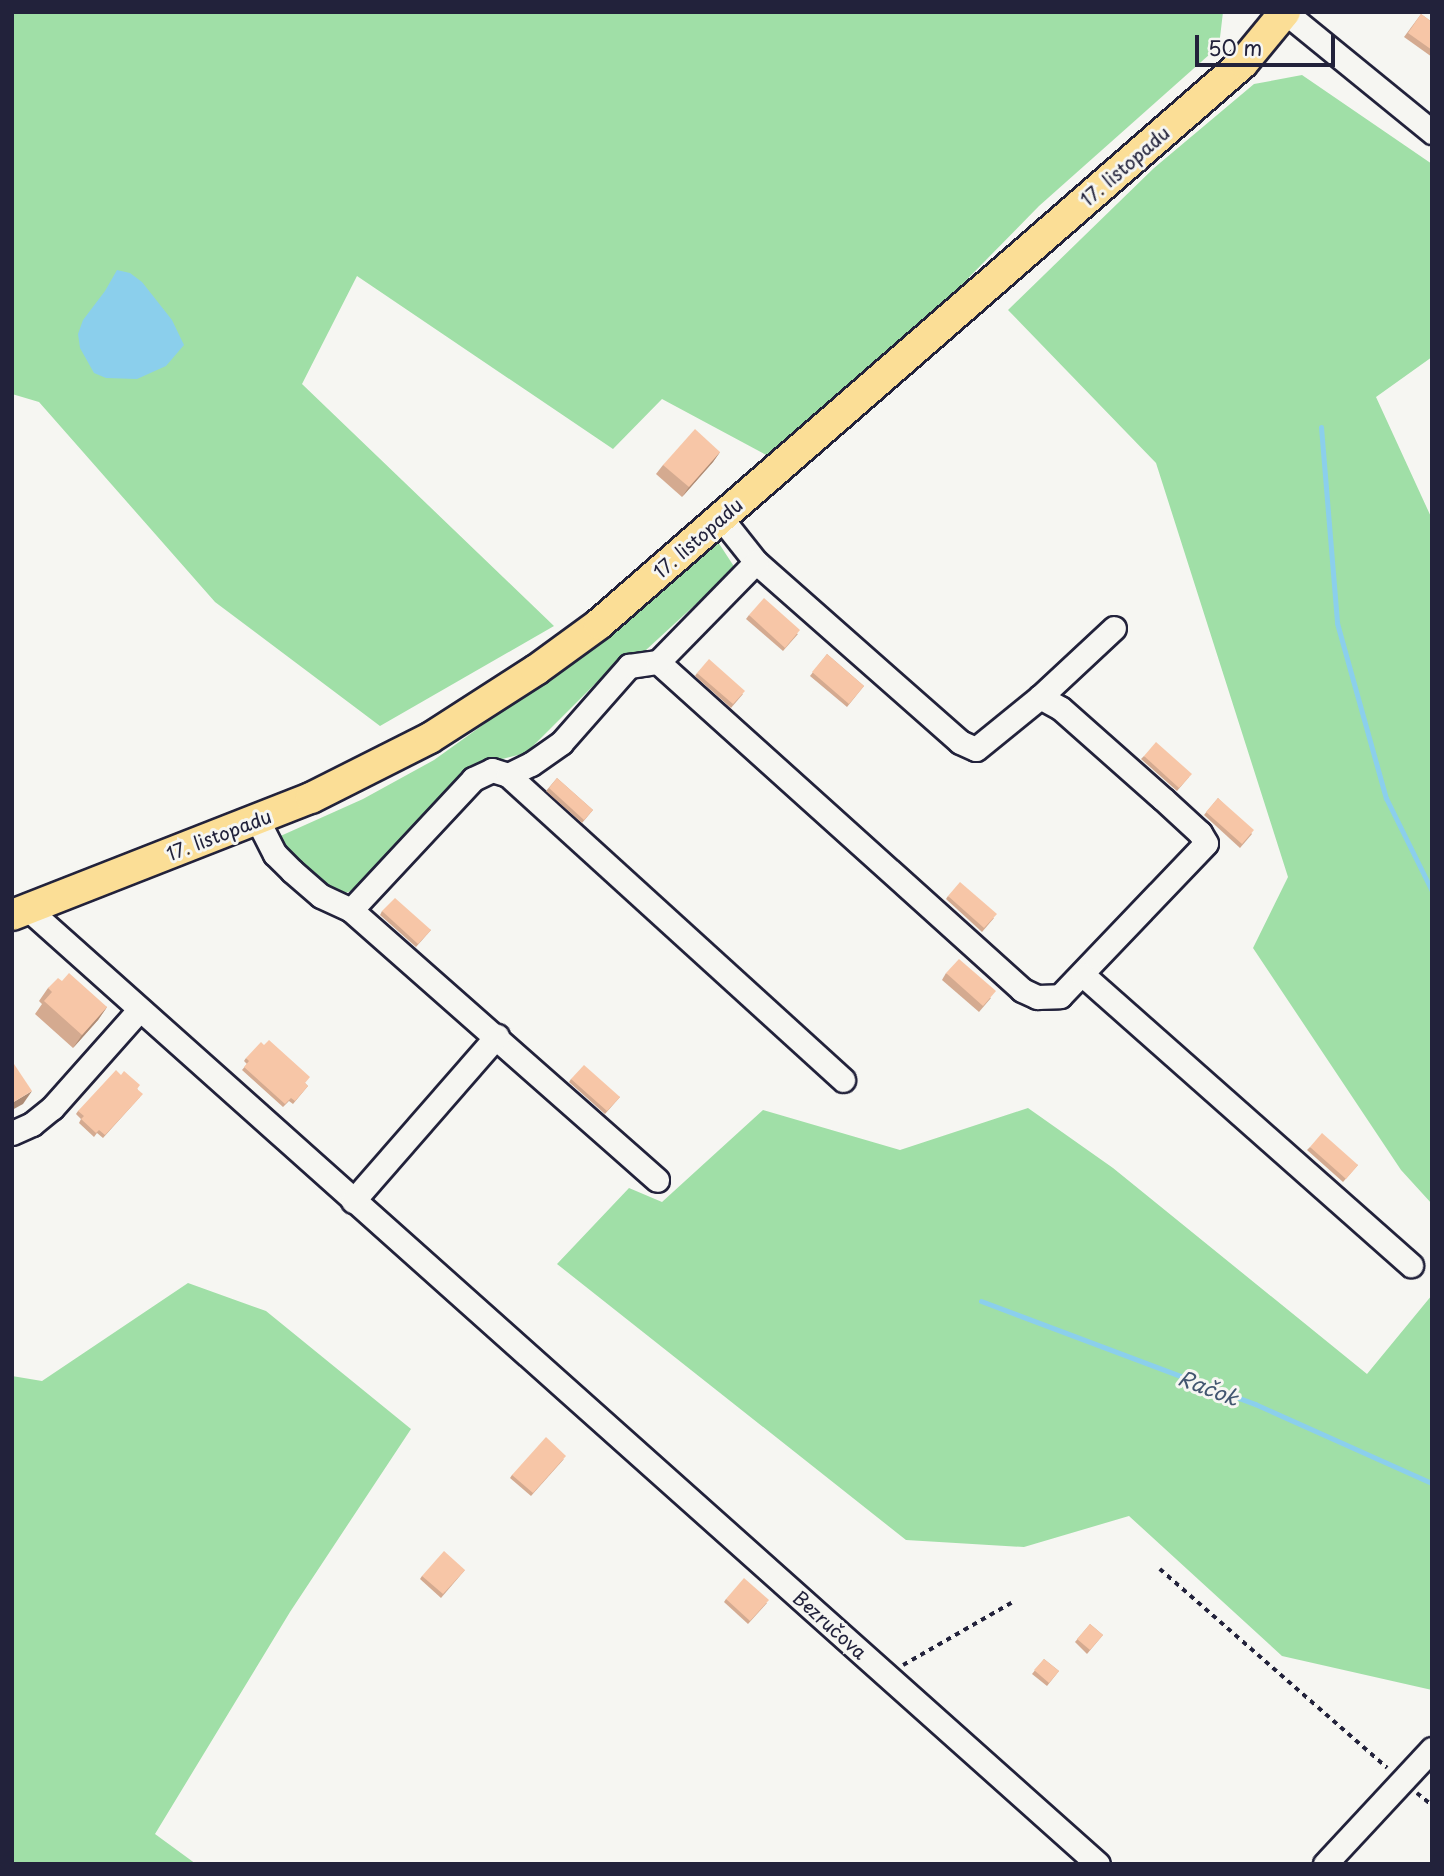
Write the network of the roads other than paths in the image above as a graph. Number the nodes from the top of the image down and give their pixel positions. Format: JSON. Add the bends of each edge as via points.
{"nodes":[{"id":1,"x":1285,"y":12,"type":"edge"},
{"id":2,"x":1432,"y":132,"type":"edge"},
{"id":3,"x":721,"y":518,"type":"junction"},
{"id":4,"x":756,"y":562,"type":"junction"},
{"id":5,"x":1114,"y":628,"type":"dead end"},
{"id":6,"x":658,"y":662,"type":"junction"},
{"id":7,"x":1040,"y":697,"type":"junction"},
{"id":8,"x":508,"y":775,"type":"junction"},
{"id":9,"x":258,"y":821,"type":"junction"},
{"id":10,"x":351,"y":910,"type":"junction"},
{"id":11,"x":20,"y":912,"type":"edge"},
{"id":12,"x":1083,"y":975,"type":"junction"},
{"id":13,"x":140,"y":1009,"type":"junction"},
{"id":14,"x":497,"y":1036,"type":"junction"},
{"id":15,"x":842,"y":1080,"type":"dead end"},
{"id":16,"x":12,"y":1133,"type":"edge"},
{"id":17,"x":657,"y":1181,"type":"dead end"},
{"id":18,"x":354,"y":1201,"type":"junction"},
{"id":19,"x":1411,"y":1265,"type":"dead end"},
{"id":20,"x":1432,"y":1749,"type":"edge"},
{"id":21,"x":1098,"y":1864,"type":"edge"},
{"id":22,"x":1325,"y":1864,"type":"edge"}],
"edges":[{"from":1,"to":2,"type":"street"},
{"from":1,"to":3,"type":"main road","name":"17. listopadu","via":[[1243,63]]},
{"from":3,"to":4,"type":"street"},
{"from":3,"to":9,"type":"main road","name":"17. listopadu","via":[[599,624],[475,711],[382,764]]},
{"from":4,"to":6,"type":"street"},
{"from":4,"to":7,"type":"street","via":[[960,742],[976,749]]},
{"from":5,"to":7,"type":"street"},
{"from":6,"to":8,"type":"street","via":[[629,666],[561,743]]},
{"from":6,"to":12,"type":"street","via":[[1022,990],[1037,997],[1060,996]]},
{"from":7,"to":12,"type":"street","via":[[1060,708],[1206,843]]},
{"from":8,"to":10,"type":"street","via":[[492,770],[473,779]]},
{"from":8,"to":15,"type":"street"},
{"from":9,"to":10,"type":"street","via":[[275,854],[292,871],[321,896]]},
{"from":9,"to":11,"type":"main road","name":"17. listopadu"},
{"from":10,"to":14,"type":"street"},
{"from":11,"to":13,"type":"street","name":"Bezručova"},
{"from":12,"to":19,"type":"street"},
{"from":13,"to":16,"type":"street","via":[[52,1108]]},
{"from":13,"to":18,"type":"street","name":"Bezručova"},
{"from":14,"to":17,"type":"street"},
{"from":14,"to":18,"type":"street"},
{"from":18,"to":21,"type":"street","name":"Bezručova"},
{"from":20,"to":22,"type":"street"}]}
